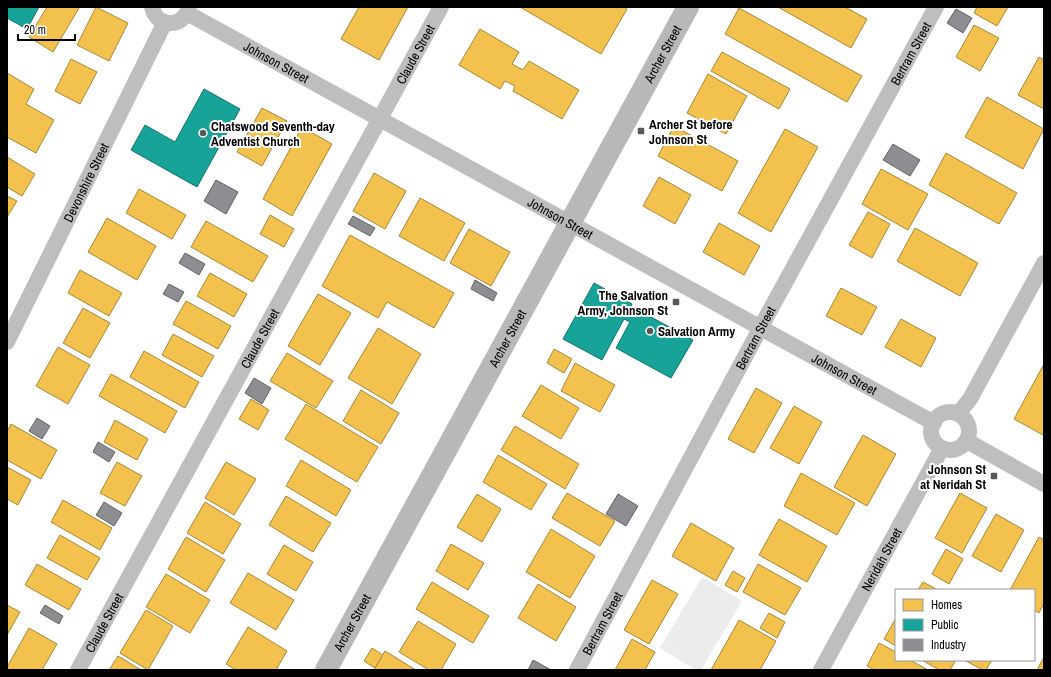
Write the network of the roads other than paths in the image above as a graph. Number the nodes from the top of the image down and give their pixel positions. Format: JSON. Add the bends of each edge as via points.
{"nodes":[{"id":1,"x":152,"y":7,"type":"edge"},
{"id":2,"x":441,"y":7,"type":"edge"},
{"id":3,"x":688,"y":7,"type":"edge"},
{"id":4,"x":936,"y":7,"type":"edge"},
{"id":5,"x":188,"y":10,"type":"edge"},
{"id":6,"x":165,"y":22,"type":"junction"},
{"id":7,"x":379,"y":119,"type":"junction"},
{"id":8,"x":571,"y":223,"type":"junction"},
{"id":9,"x":1044,"y":263,"type":"edge"},
{"id":10,"x":761,"y":328,"type":"junction"},
{"id":11,"x":7,"y":342,"type":"edge"},
{"id":12,"x":958,"y":414,"type":"junction"},
{"id":13,"x":934,"y":423,"type":"junction"},
{"id":14,"x":967,"y":440,"type":"junction"},
{"id":15,"x":942,"y":448,"type":"junction"},
{"id":16,"x":1044,"y":484,"type":"edge"},
{"id":17,"x":78,"y":670,"type":"edge"},
{"id":18,"x":326,"y":670,"type":"edge"},
{"id":19,"x":577,"y":670,"type":"edge"},
{"id":20,"x":821,"y":670,"type":"edge"}],
"edges":[{"from":1,"to":6,"type":"street","via":[[155,15]]},
{"from":2,"to":7,"type":"street","name":"Claude Street"},
{"from":3,"to":8,"type":"main road","name":"Archer Street"},
{"from":4,"to":10,"type":"street","name":"Bertram Street"},
{"from":5,"to":6,"type":"street","via":[[182,20]]},
{"from":5,"to":7,"type":"street","name":"Johnson Street"},
{"from":6,"to":11,"type":"street","name":"Devonshire Street"},
{"from":7,"to":8,"type":"street","name":"Johnson Street"},
{"from":7,"to":17,"type":"street","name":"Claude Street"},
{"from":8,"to":10,"type":"street","name":"Johnson Street"},
{"from":8,"to":18,"type":"main road","name":"Archer Street"},
{"from":9,"to":12,"type":"street","via":[[970,399]]},
{"from":10,"to":13,"type":"street","name":"Johnson Street"},
{"from":10,"to":19,"type":"street","name":"Bertram Street"},
{"from":12,"to":13,"type":"street","via":[[952,412],[941,415]]},
{"from":12,"to":14,"type":"street","via":[[963,417],[969,428]]},
{"from":13,"to":15,"type":"street","via":[[932,435]]},
{"from":14,"to":15,"type":"street","via":[[953,450]]},
{"from":14,"to":16,"type":"street"},
{"from":15,"to":20,"type":"street","name":"Neridah Street"}]}
